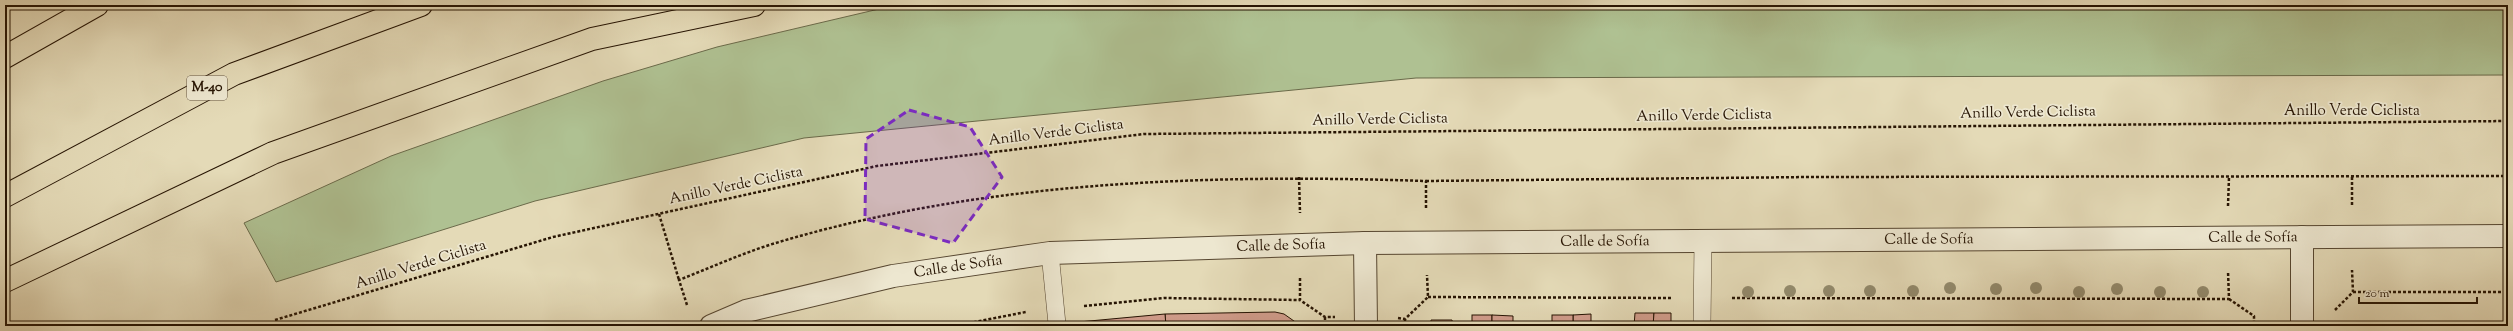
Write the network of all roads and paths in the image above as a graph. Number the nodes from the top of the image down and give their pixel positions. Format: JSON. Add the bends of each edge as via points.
{"nodes":[{"id":1,"x":97,"y":5,"type":"edge"},
{"id":2,"x":421,"y":5,"type":"edge"},
{"id":3,"x":754,"y":5,"type":"edge"},
{"id":4,"x":5,"y":57,"type":"edge"},
{"id":5,"x":2508,"y":121,"type":"edge"},
{"id":6,"x":2508,"y":176,"type":"edge"},
{"id":7,"x":1299,"y":177,"type":"dead end"},
{"id":8,"x":2229,"y":177,"type":"junction"},
{"id":9,"x":1426,"y":181,"type":"dead end"},
{"id":10,"x":5,"y":196,"type":"edge"},
{"id":11,"x":659,"y":214,"type":"junction"},
{"id":12,"x":2508,"y":236,"type":"edge"},
{"id":13,"x":2302,"y":237,"type":"junction"},
{"id":14,"x":2227,"y":238,"type":"junction"},
{"id":15,"x":1703,"y":241,"type":"junction"},
{"id":16,"x":1365,"y":243,"type":"junction"},
{"id":17,"x":1050,"y":253,"type":"junction"},
{"id":18,"x":679,"y":280,"type":"junction"},
{"id":19,"x":5,"y":281,"type":"edge"},
{"id":20,"x":2353,"y":292,"type":"dead end"},
{"id":21,"x":2508,"y":292,"type":"edge"},
{"id":22,"x":1428,"y":297,"type":"dead end"},
{"id":23,"x":1702,"y":298,"type":"junction"},
{"id":24,"x":2229,"y":299,"type":"junction"},
{"id":25,"x":1300,"y":300,"type":"dead end"},
{"id":26,"x":689,"y":313,"type":"dead end"},
{"id":27,"x":1056,"y":317,"type":"junction"},
{"id":28,"x":1325,"y":317,"type":"dead end"},
{"id":29,"x":1405,"y":318,"type":"dead end"},
{"id":30,"x":275,"y":320,"type":"dead end"},
{"id":31,"x":711,"y":326,"type":"edge"},
{"id":32,"x":954,"y":326,"type":"edge"},
{"id":33,"x":1325,"y":326,"type":"edge"},
{"id":34,"x":1366,"y":326,"type":"edge"},
{"id":35,"x":1405,"y":326,"type":"edge"},
{"id":36,"x":1702,"y":326,"type":"edge"},
{"id":37,"x":2254,"y":326,"type":"edge"},
{"id":38,"x":2302,"y":326,"type":"edge"}],
"edges":[{"from":1,"to":4,"type":"highway"},
{"from":2,"to":10,"type":"highway","number":"M-40","via":[[234,74]]},
{"from":3,"to":19,"type":"highway","via":[[592,39],[273,154]]},
{"from":5,"to":11,"type":"path","name":"Anillo Verde Ciclista","via":[[1144,134],[877,166]]},
{"from":6,"to":8,"type":"path"},
{"from":7,"to":18,"type":"path","via":[[1103,186],[978,197],[878,216],[777,242]]},
{"from":8,"to":9,"type":"path","via":[[1811,177]]},
{"from":8,"to":14,"type":"path"},
{"from":11,"to":18,"type":"path"},
{"from":11,"to":30,"type":"path","name":"Anillo Verde Ciclista","via":[[553,237]]},
{"from":12,"to":13,"type":"street","name":"Calle de Sofía"},
{"from":13,"to":14,"type":"street","name":"Calle de Sofía"},
{"from":13,"to":38,"type":"street"},
{"from":14,"to":15,"type":"street","name":"Calle de Sofía"},
{"from":14,"to":24,"type":"path"},
{"from":15,"to":16,"type":"street","name":"Calle de Sofía"},
{"from":15,"to":23,"type":"lane"},
{"from":16,"to":17,"type":"street","name":"Calle de Sofía"},
{"from":16,"to":34,"type":"street"},
{"from":17,"to":27,"type":"lane"},
{"from":17,"to":31,"type":"street","name":"Calle de Sofía","via":[[893,276],[746,311]]},
{"from":18,"to":26,"type":"path"},
{"from":20,"to":21,"type":"path"},
{"from":22,"to":23,"type":"path"},
{"from":23,"to":24,"type":"path"},
{"from":23,"to":36,"type":"lane"},
{"from":24,"to":37,"type":"path","via":[[2254,316]]},
{"from":25,"to":27,"type":"path","via":[[1164,298]]},
{"from":27,"to":32,"type":"path","via":[[1034,311]]},
{"from":28,"to":33,"type":"path"},
{"from":29,"to":35,"type":"path"}]}
